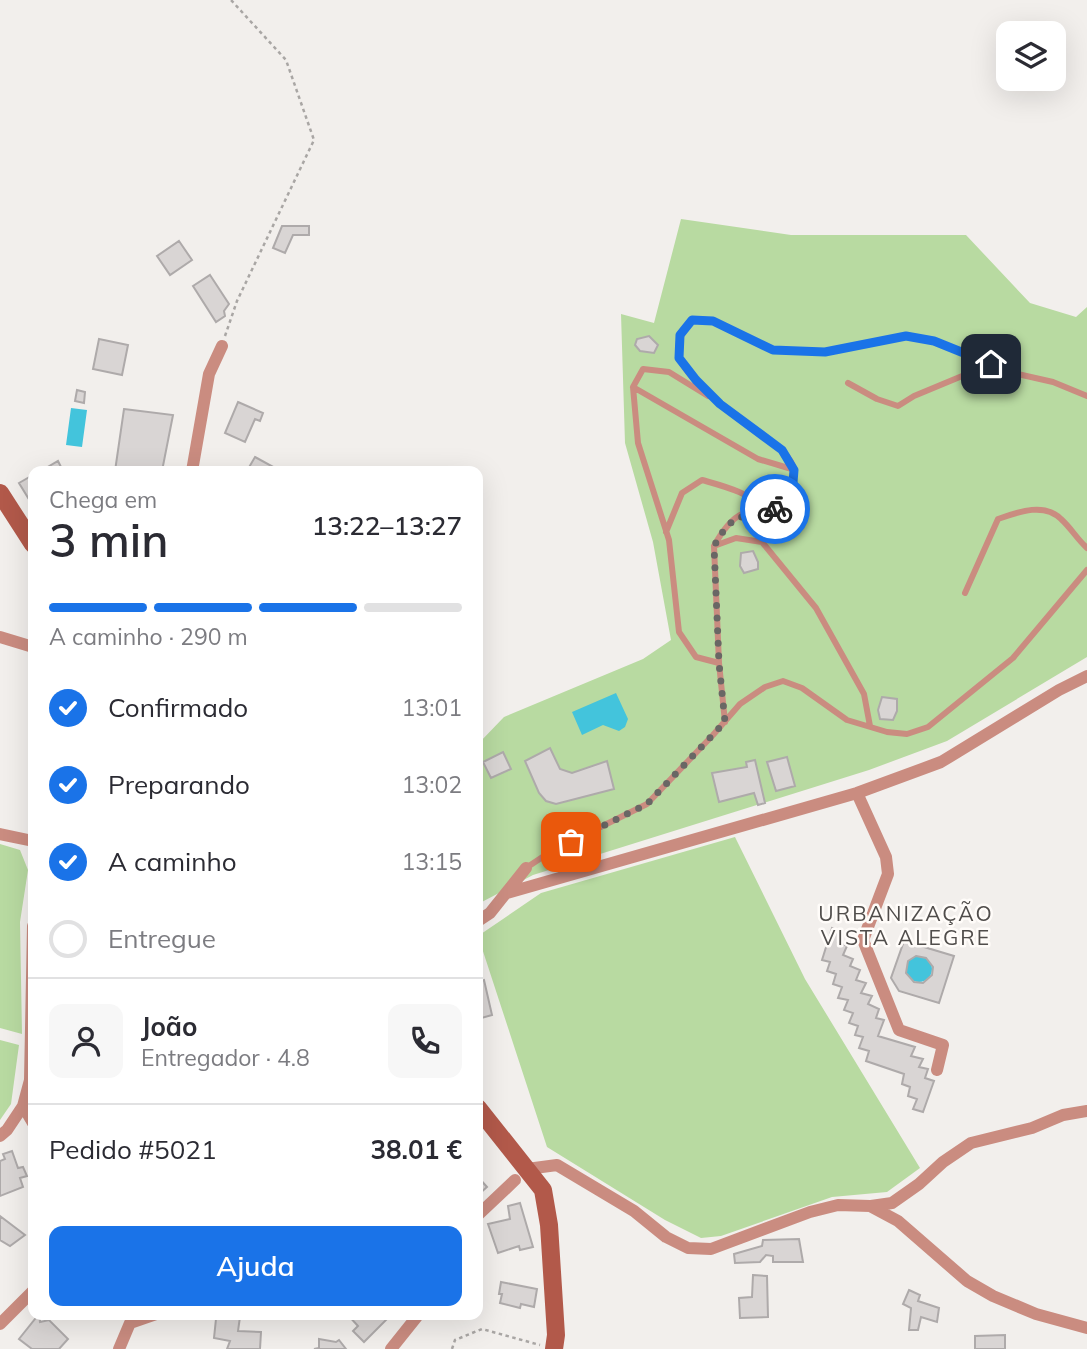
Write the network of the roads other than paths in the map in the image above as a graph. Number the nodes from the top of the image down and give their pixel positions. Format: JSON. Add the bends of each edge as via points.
{"nodes":[{"id":1,"x":222,"y":346,"type":"road end"},
{"id":2,"x":991,"y":364,"type":"junction"},
{"id":3,"x":848,"y":383,"type":"dead end"},
{"id":4,"x":633,"y":387,"type":"junction"},
{"id":5,"x":1087,"y":396,"type":"edge"},
{"id":6,"x":720,"y":404,"type":"junction"},
{"id":7,"x":193,"y":466,"type":"edge"},
{"id":8,"x":794,"y":470,"type":"junction"},
{"id":9,"x":0,"y":493,"type":"edge"},
{"id":10,"x":765,"y":512,"type":"junction"},
{"id":11,"x":666,"y":532,"type":"junction"},
{"id":12,"x":28,"y":536,"type":"edge"},
{"id":13,"x":714,"y":546,"type":"junction"},
{"id":14,"x":1087,"y":548,"type":"edge"},
{"id":15,"x":1087,"y":570,"type":"edge"},
{"id":16,"x":965,"y":593,"type":"dead end"},
{"id":17,"x":0,"y":637,"type":"edge"},
{"id":18,"x":28,"y":645,"type":"edge"},
{"id":19,"x":719,"y":663,"type":"junction"},
{"id":20,"x":1087,"y":676,"type":"edge"},
{"id":21,"x":725,"y":722,"type":"junction"},
{"id":22,"x":870,"y":726,"type":"junction"},
{"id":23,"x":857,"y":793,"type":"junction"},
{"id":24,"x":0,"y":834,"type":"edge"},
{"id":25,"x":28,"y":840,"type":"edge"},
{"id":26,"x":527,"y":868,"type":"joint"},
{"id":27,"x":507,"y":892,"type":"junction"},
{"id":28,"x":483,"y":918,"type":"edge"},
{"id":29,"x":937,"y":1070,"type":"dead end"},
{"id":30,"x":28,"y":1087,"type":"edge"},
{"id":31,"x":23,"y":1106,"type":"junction"},
{"id":32,"x":1087,"y":1111,"type":"edge"},
{"id":33,"x":28,"y":1114,"type":"edge"},
{"id":34,"x":483,"y":1116,"type":"edge"},
{"id":35,"x":0,"y":1136,"type":"edge"},
{"id":36,"x":521,"y":1174,"type":"junction"},
{"id":37,"x":870,"y":1206,"type":"junction"},
{"id":38,"x":483,"y":1210,"type":"edge"},
{"id":39,"x":28,"y":1296,"type":"edge"},
{"id":40,"x":139,"y":1320,"type":"edge"},
{"id":41,"x":414,"y":1320,"type":"edge"},
{"id":42,"x":0,"y":1324,"type":"edge"},
{"id":43,"x":1087,"y":1328,"type":"edge"},
{"id":44,"x":119,"y":1349,"type":"edge"},
{"id":45,"x":391,"y":1349,"type":"edge"},
{"id":46,"x":554,"y":1349,"type":"edge"}],
"edges":[{"from":1,"to":7,"type":"street","via":[[209,374]]},
{"from":2,"to":3,"type":"lane","via":[[898,406]]},
{"from":2,"to":5,"type":"lane"},
{"from":2,"to":6,"type":"lane","via":[[934,341],[906,336],[825,352],[773,350],[713,321],[692,320],[680,335],[679,358]]},
{"from":4,"to":6,"type":"lane","via":[[643,369],[669,372]]},
{"from":4,"to":8,"type":"lane","via":[[758,459]]},
{"from":4,"to":11,"type":"lane","via":[[638,443]]},
{"from":6,"to":8,"type":"lane","via":[[782,450]]},
{"from":8,"to":10,"type":"lane","via":[[792,495],[782,506]]},
{"from":9,"to":12,"type":"street"},
{"from":10,"to":11,"type":"lane","via":[[760,504],[728,487],[702,480],[682,493]]},
{"from":10,"to":13,"type":"lane","via":[[741,514]]},
{"from":11,"to":19,"type":"lane","via":[[679,632],[696,657]]},
{"from":13,"to":19,"type":"lane"},
{"from":13,"to":22,"type":"lane","via":[[736,538],[762,542],[816,608],[864,694]]},
{"from":14,"to":16,"type":"lane","via":[[1059,517],[1041,509],[998,519]]},
{"from":15,"to":22,"type":"lane","via":[[1013,658],[928,727],[907,734]]},
{"from":17,"to":18,"type":"street"},
{"from":19,"to":21,"type":"lane"},
{"from":20,"to":23,"type":"street","via":[[941,762]]},
{"from":21,"to":22,"type":"lane","via":[[740,704],[783,681],[802,688],[847,719]]},
{"from":21,"to":26,"type":"lane","via":[[647,804]]},
{"from":23,"to":27,"type":"street"},
{"from":23,"to":29,"type":"street","via":[[886,857],[888,874],[863,940],[899,1030],[943,1045]]},
{"from":24,"to":25,"type":"street"},
{"from":26,"to":27,"type":"street"},
{"from":27,"to":28,"type":"street"},
{"from":30,"to":31,"type":"street"},
{"from":31,"to":33,"type":"street"},
{"from":31,"to":35,"type":"street"},
{"from":32,"to":37,"type":"street","via":[[971,1143],[892,1203]]},
{"from":34,"to":36,"type":"street"},
{"from":36,"to":37,"type":"street","via":[[558,1165],[688,1248],[711,1249],[838,1205]]},
{"from":36,"to":38,"type":"street"},
{"from":36,"to":46,"type":"street","via":[[543,1190],[549,1225]]},
{"from":37,"to":43,"type":"street","via":[[898,1221],[967,1281],[993,1296],[1035,1314]]},
{"from":39,"to":42,"type":"street"},
{"from":40,"to":44,"type":"street","via":[[130,1323]]},
{"from":41,"to":45,"type":"street"}]}
